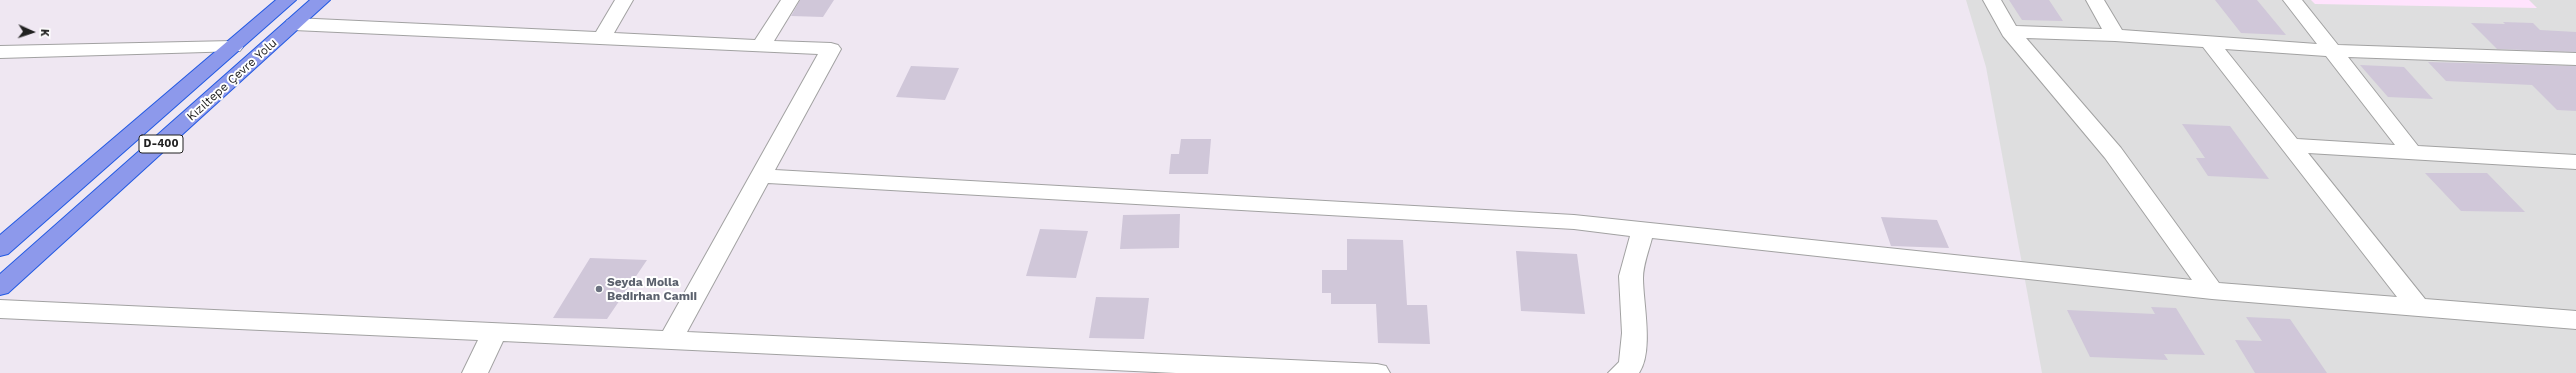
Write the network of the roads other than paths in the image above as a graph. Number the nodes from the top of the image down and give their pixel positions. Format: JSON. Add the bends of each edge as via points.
{"nodes":[{"id":1,"x":287,"y":0,"type":"edge"},
{"id":2,"x":321,"y":0,"type":"edge"},
{"id":3,"x":624,"y":0,"type":"edge"},
{"id":4,"x":790,"y":0,"type":"edge"},
{"id":5,"x":1992,"y":0,"type":"edge"},
{"id":6,"x":2095,"y":0,"type":"edge"},
{"id":7,"x":2292,"y":0,"type":"edge"},
{"id":8,"x":294,"y":24,"type":"junction"},
{"id":9,"x":2010,"y":32,"type":"junction"},
{"id":10,"x":2115,"y":35,"type":"junction"},
{"id":11,"x":602,"y":38,"type":"junction"},
{"id":12,"x":2210,"y":43,"type":"junction"},
{"id":13,"x":761,"y":45,"type":"junction"},
{"id":14,"x":233,"y":47,"type":"junction"},
{"id":15,"x":2332,"y":51,"type":"junction"},
{"id":16,"x":0,"y":52,"type":"edge"},
{"id":17,"x":2576,"y":59,"type":"edge"},
{"id":18,"x":2291,"y":145,"type":"junction"},
{"id":19,"x":2412,"y":152,"type":"junction"},
{"id":20,"x":2576,"y":162,"type":"edge"},
{"id":21,"x":760,"y":176,"type":"junction"},
{"id":22,"x":1643,"y":230,"type":"junction"},
{"id":23,"x":0,"y":248,"type":"edge"},
{"id":24,"x":0,"y":287,"type":"edge"},
{"id":25,"x":2212,"y":291,"type":"junction"},
{"id":26,"x":2418,"y":307,"type":"junction"},
{"id":27,"x":0,"y":309,"type":"edge"},
{"id":28,"x":2576,"y":320,"type":"edge"},
{"id":29,"x":494,"y":333,"type":"junction"},
{"id":30,"x":670,"y":340,"type":"junction"},
{"id":31,"x":476,"y":373,"type":"edge"},
{"id":32,"x":1377,"y":373,"type":"edge"},
{"id":33,"x":1621,"y":373,"type":"edge"}],
"edges":[{"from":1,"to":14,"type":"highway","name":"Kızıltepe Çevre Yolu","number":"D-400"},
{"from":2,"to":8,"type":"highway","name":"Kızıltepe Çevre Yolu","number":"D-400"},
{"from":3,"to":11,"type":"street"},
{"from":4,"to":13,"type":"street"},
{"from":5,"to":9,"type":"street"},
{"from":6,"to":10,"type":"street"},
{"from":7,"to":15,"type":"street"},
{"from":8,"to":11,"type":"street"},
{"from":8,"to":24,"type":"highway","name":"Kızıltepe Çevre Yolu","number":"D-400"},
{"from":9,"to":10,"type":"street"},
{"from":9,"to":25,"type":"street","via":[[2113,153]]},
{"from":10,"to":12,"type":"street"},
{"from":11,"to":13,"type":"street"},
{"from":12,"to":15,"type":"street"},
{"from":12,"to":18,"type":"street"},
{"from":13,"to":21,"type":"street","via":[[831,49]]},
{"from":14,"to":16,"type":"street"},
{"from":14,"to":23,"type":"highway","name":"Kızıltepe Çevre Yolu","number":"D-400"},
{"from":15,"to":17,"type":"street"},
{"from":15,"to":19,"type":"street"},
{"from":18,"to":19,"type":"street"},
{"from":18,"to":26,"type":"street"},
{"from":19,"to":20,"type":"street"},
{"from":21,"to":22,"type":"street","via":[[1574,222]]},
{"from":21,"to":30,"type":"street"},
{"from":22,"to":25,"type":"street"},
{"from":22,"to":33,"type":"street","via":[[1631,276],[1634,333],[1631,366]]},
{"from":25,"to":26,"type":"street"},
{"from":26,"to":28,"type":"street"},
{"from":27,"to":29,"type":"street"},
{"from":29,"to":30,"type":"street"},
{"from":29,"to":31,"type":"street"},
{"from":30,"to":32,"type":"street"}]}
